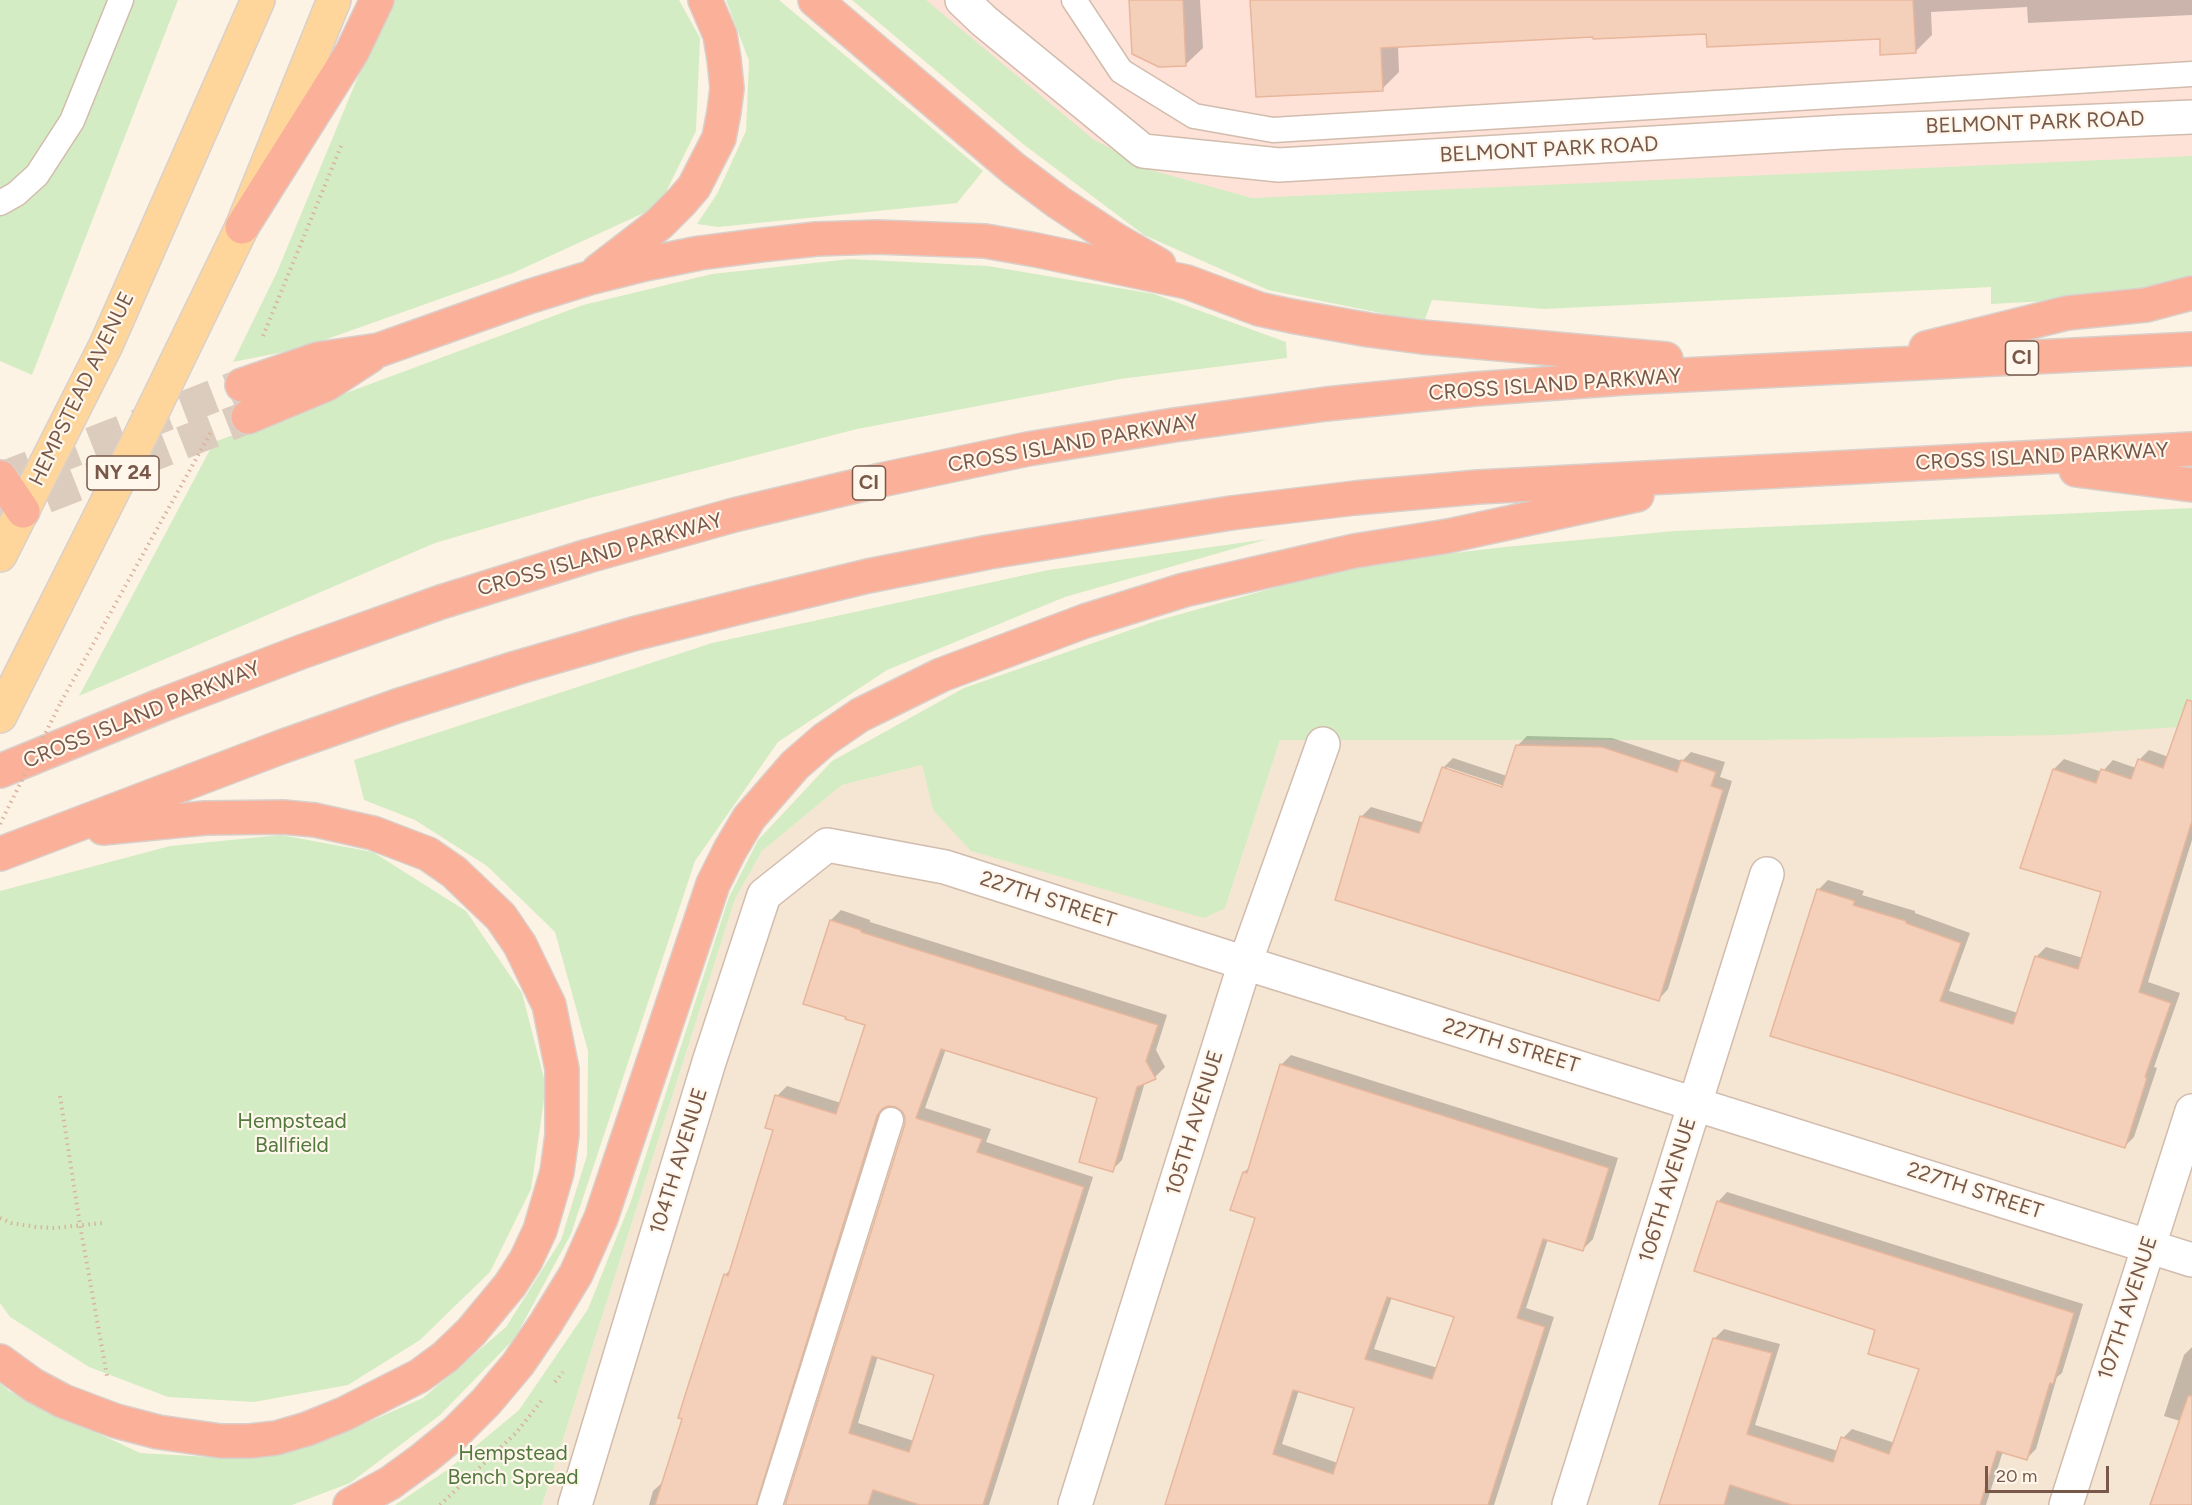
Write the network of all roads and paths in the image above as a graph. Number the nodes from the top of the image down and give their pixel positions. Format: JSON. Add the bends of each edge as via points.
{"nodes":[{"id":1,"x":121,"y":0,"type":"edge"},
{"id":2,"x":258,"y":0,"type":"edge"},
{"id":3,"x":334,"y":0,"type":"edge"},
{"id":4,"x":377,"y":0,"type":"edge"},
{"id":5,"x":705,"y":0,"type":"edge"},
{"id":6,"x":815,"y":0,"type":"edge"},
{"id":7,"x":962,"y":0,"type":"edge"},
{"id":8,"x":1074,"y":0,"type":"edge"},
{"id":9,"x":2192,"y":74,"type":"edge"},
{"id":10,"x":2192,"y":117,"type":"edge"},
{"id":11,"x":0,"y":203,"type":"edge"},
{"id":12,"x":242,"y":227,"type":"junction"},
{"id":13,"x":589,"y":278,"type":"junction"},
{"id":14,"x":1187,"y":282,"type":"junction"},
{"id":15,"x":2192,"y":293,"type":"edge"},
{"id":16,"x":2192,"y":349,"type":"edge"},
{"id":17,"x":379,"y":350,"type":"junction"},
{"id":18,"x":1852,"y":366,"type":"junction"},
{"id":19,"x":1778,"y":369,"type":"junction"},
{"id":20,"x":242,"y":385,"type":"tunnel mouth"},
{"id":21,"x":248,"y":417,"type":"tunnel mouth"},
{"id":22,"x":2192,"y":449,"type":"edge"},
{"id":23,"x":1990,"y":460,"type":"junction"},
{"id":24,"x":1728,"y":475,"type":"junction"},
{"id":25,"x":0,"y":477,"type":"edge"},
{"id":26,"x":2192,"y":485,"type":"edge"},
{"id":27,"x":23,"y":511,"type":"junction"},
{"id":28,"x":0,"y":555,"type":"edge"},
{"id":29,"x":61,"y":702,"type":"dead end"},
{"id":30,"x":0,"y":716,"type":"edge"},
{"id":31,"x":1323,"y":744,"type":"dead end"},
{"id":32,"x":0,"y":771,"type":"edge"},
{"id":33,"x":0,"y":824,"type":"edge"},
{"id":34,"x":52,"y":834,"type":"junction"},
{"id":35,"x":827,"y":845,"type":"joint"},
{"id":36,"x":0,"y":854,"type":"edge"},
{"id":37,"x":1767,"y":874,"type":"dead end"},
{"id":38,"x":1245,"y":963,"type":"junction"},
{"id":39,"x":60,"y":1096,"type":"dead end"},
{"id":40,"x":1695,"y":1103,"type":"junction"},
{"id":41,"x":2192,"y":1111,"type":"edge"},
{"id":42,"x":891,"y":1120,"type":"dead end"},
{"id":43,"x":0,"y":1218,"type":"edge"},
{"id":44,"x":102,"y":1222,"type":"dead end"},
{"id":45,"x":80,"y":1225,"type":"junction"},
{"id":46,"x":2148,"y":1246,"type":"junction"},
{"id":47,"x":2192,"y":1260,"type":"edge"},
{"id":48,"x":0,"y":1361,"type":"edge"},
{"id":49,"x":109,"y":1385,"type":"dead end"},
{"id":50,"x":350,"y":1505,"type":"edge"},
{"id":51,"x":575,"y":1505,"type":"edge"},
{"id":52,"x":770,"y":1505,"type":"edge"},
{"id":53,"x":1075,"y":1505,"type":"edge"},
{"id":54,"x":1569,"y":1505,"type":"edge"},
{"id":55,"x":2066,"y":1505,"type":"edge"}],
"edges":[{"from":1,"to":11,"type":"lane","via":[[66,131],[37,175]]},
{"from":2,"to":27,"type":"main road","name":"HEMPSTEAD AVENUE","via":[[106,345]]},
{"from":3,"to":12,"type":"main road","number":"NY 24"},
{"from":4,"to":12,"type":"highway","via":[[352,52]]},
{"from":5,"to":13,"type":"highway","via":[[720,35],[727,87],[719,138],[694,187],[681,202]]},
{"from":6,"to":14,"type":"highway","via":[[1014,169],[1114,239]]},
{"from":7,"to":10,"type":"street","name":"BELMONT PARK ROAD","via":[[1143,151],[1279,165],[1841,132]]},
{"from":8,"to":9,"type":"lane","via":[[1121,71],[1194,116],[1273,130]]},
{"from":12,"to":30,"type":"main road","number":"NY 24"},
{"from":13,"to":14,"type":"highway","via":[[710,252],[816,239],[877,237],[985,242]]},
{"from":13,"to":17,"type":"highway"},
{"from":14,"to":19,"type":"highway","via":[[1259,309],[1369,330]]},
{"from":15,"to":18,"type":"highway","via":[[2146,305],[2067,313]]},
{"from":16,"to":18,"type":"highway","name":"CROSS ISLAND PARKWAY","number":"CI"},
{"from":17,"to":20,"type":"highway","via":[[318,359]]},
{"from":17,"to":21,"type":"highway","via":[[327,384]]},
{"from":18,"to":19,"type":"highway","name":"CROSS ISLAND PARKWAY","number":"CI"},
{"from":19,"to":32,"type":"highway","name":"CROSS ISLAND PARKWAY","number":"CI","via":[[1475,389],[1326,404],[1028,449],[880,480],[734,515],[441,602],[172,701]]},
{"from":22,"to":23,"type":"highway","name":"CROSS ISLAND PARKWAY"},
{"from":23,"to":24,"type":"highway","name":"CROSS ISLAND PARKWAY"},
{"from":23,"to":26,"type":"highway"},
{"from":24,"to":34,"type":"highway","name":"CROSS ISLAND PARKWAY","via":[[1478,487],[1355,498],[1110,532],[868,576],[633,634],[516,668],[281,747]]},
{"from":24,"to":50,"type":"highway","via":[[1448,536],[1354,551],[1185,590],[1085,621],[941,675],[860,715],[825,739],[795,765],[749,818],[713,884],[601,1218],[576,1274],[546,1323],[518,1364],[456,1432],[398,1477]]},
{"from":25,"to":27,"type":"highway"},
{"from":27,"to":28,"type":"main road","name":"HEMPSTEAD AVENUE"},
{"from":29,"to":33,"type":"path","bridge":true},
{"from":31,"to":38,"type":"street","name":"105TH AVENUE"},
{"from":34,"to":36,"type":"highway","name":"CROSS ISLAND PARKWAY"},
{"from":34,"to":48,"type":"highway","via":[[164,821],[283,817],[364,830],[428,854],[454,872],[501,917],[536,975],[549,1005],[562,1069],[562,1135],[557,1172],[540,1230],[510,1285],[445,1357],[419,1376],[344,1414],[276,1438],[221,1441],[178,1435],[116,1421],[63,1401]]},
{"from":35,"to":38,"type":"street","name":"227TH STREET","via":[[945,867]]},
{"from":35,"to":51,"type":"street","name":"104TH AVENUE","via":[[764,894]]},
{"from":37,"to":40,"type":"street","name":"106TH AVENUE"},
{"from":38,"to":40,"type":"street","name":"227TH STREET"},
{"from":38,"to":53,"type":"street","name":"105TH AVENUE"},
{"from":39,"to":45,"type":"path"},
{"from":40,"to":46,"type":"street","name":"227TH STREET"},
{"from":40,"to":54,"type":"street","name":"106TH AVENUE"},
{"from":41,"to":46,"type":"street","name":"107TH AVENUE"},
{"from":42,"to":52,"type":"lane"},
{"from":43,"to":45,"type":"path","via":[[36,1227]]},
{"from":44,"to":45,"type":"path"},
{"from":45,"to":49,"type":"path"},
{"from":46,"to":47,"type":"street","name":"227TH STREET"},
{"from":46,"to":55,"type":"street","name":"107TH AVENUE"}]}
